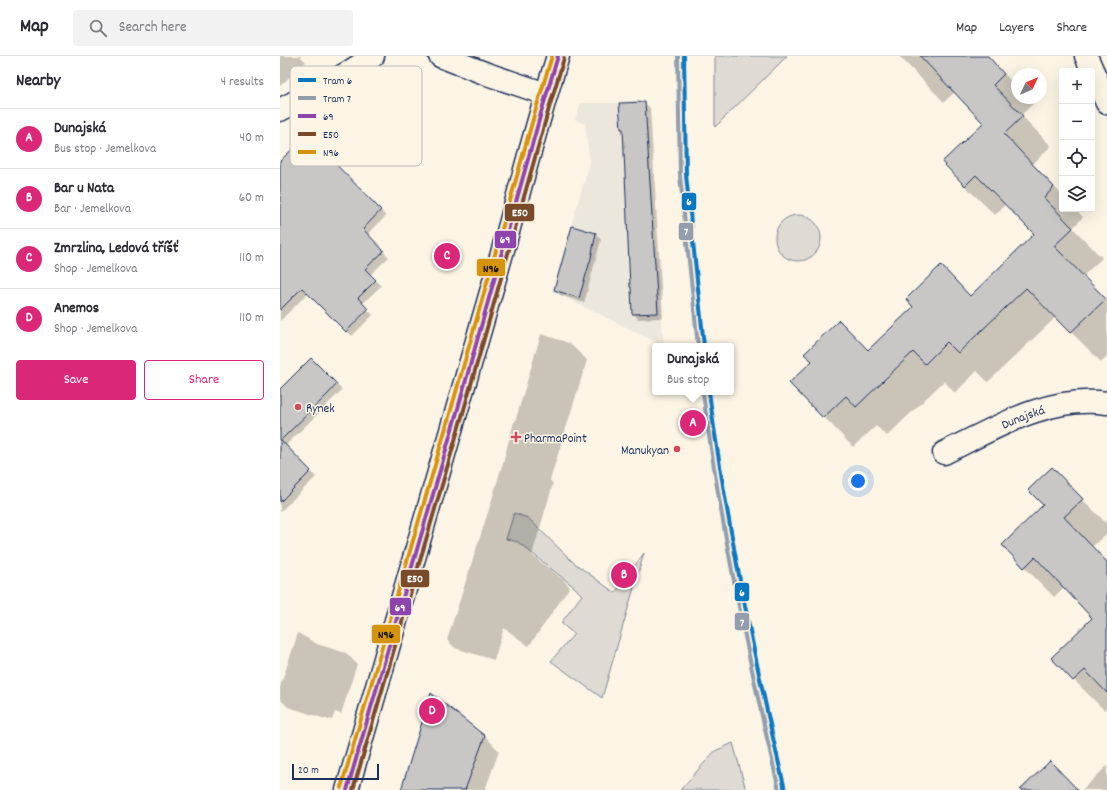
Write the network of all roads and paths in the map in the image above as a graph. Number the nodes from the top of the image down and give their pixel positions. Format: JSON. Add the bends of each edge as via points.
{"nodes":[{"id":1,"x":373,"y":56,"type":"edge"},
{"id":2,"x":440,"y":56,"type":"edge"},
{"id":3,"x":558,"y":56,"type":"edge"},
{"id":4,"x":1086,"y":56,"type":"edge"},
{"id":5,"x":360,"y":66,"type":"edge"},
{"id":6,"x":546,"y":94,"type":"junction"},
{"id":7,"x":1107,"y":103,"type":"edge"},
{"id":8,"x":290,"y":105,"type":"edge"},
{"id":9,"x":280,"y":110,"type":"edge"},
{"id":10,"x":1107,"y":403,"type":"edge"},
{"id":11,"x":944,"y":453,"type":"dead end"},
{"id":12,"x":347,"y":790,"type":"edge"}],
"edges":[{"from":1,"to":5,"type":"street"},
{"from":2,"to":6,"type":"street"},
{"from":3,"to":6,"type":"street"},
{"from":4,"to":7,"type":"street"},
{"from":6,"to":12,"type":"street","via":[[494,284]]},
{"from":8,"to":9,"type":"street"},
{"from":10,"to":11,"type":"street","name":"Dunajská","via":[[1076,402],[1049,407],[1020,416]]}]}
